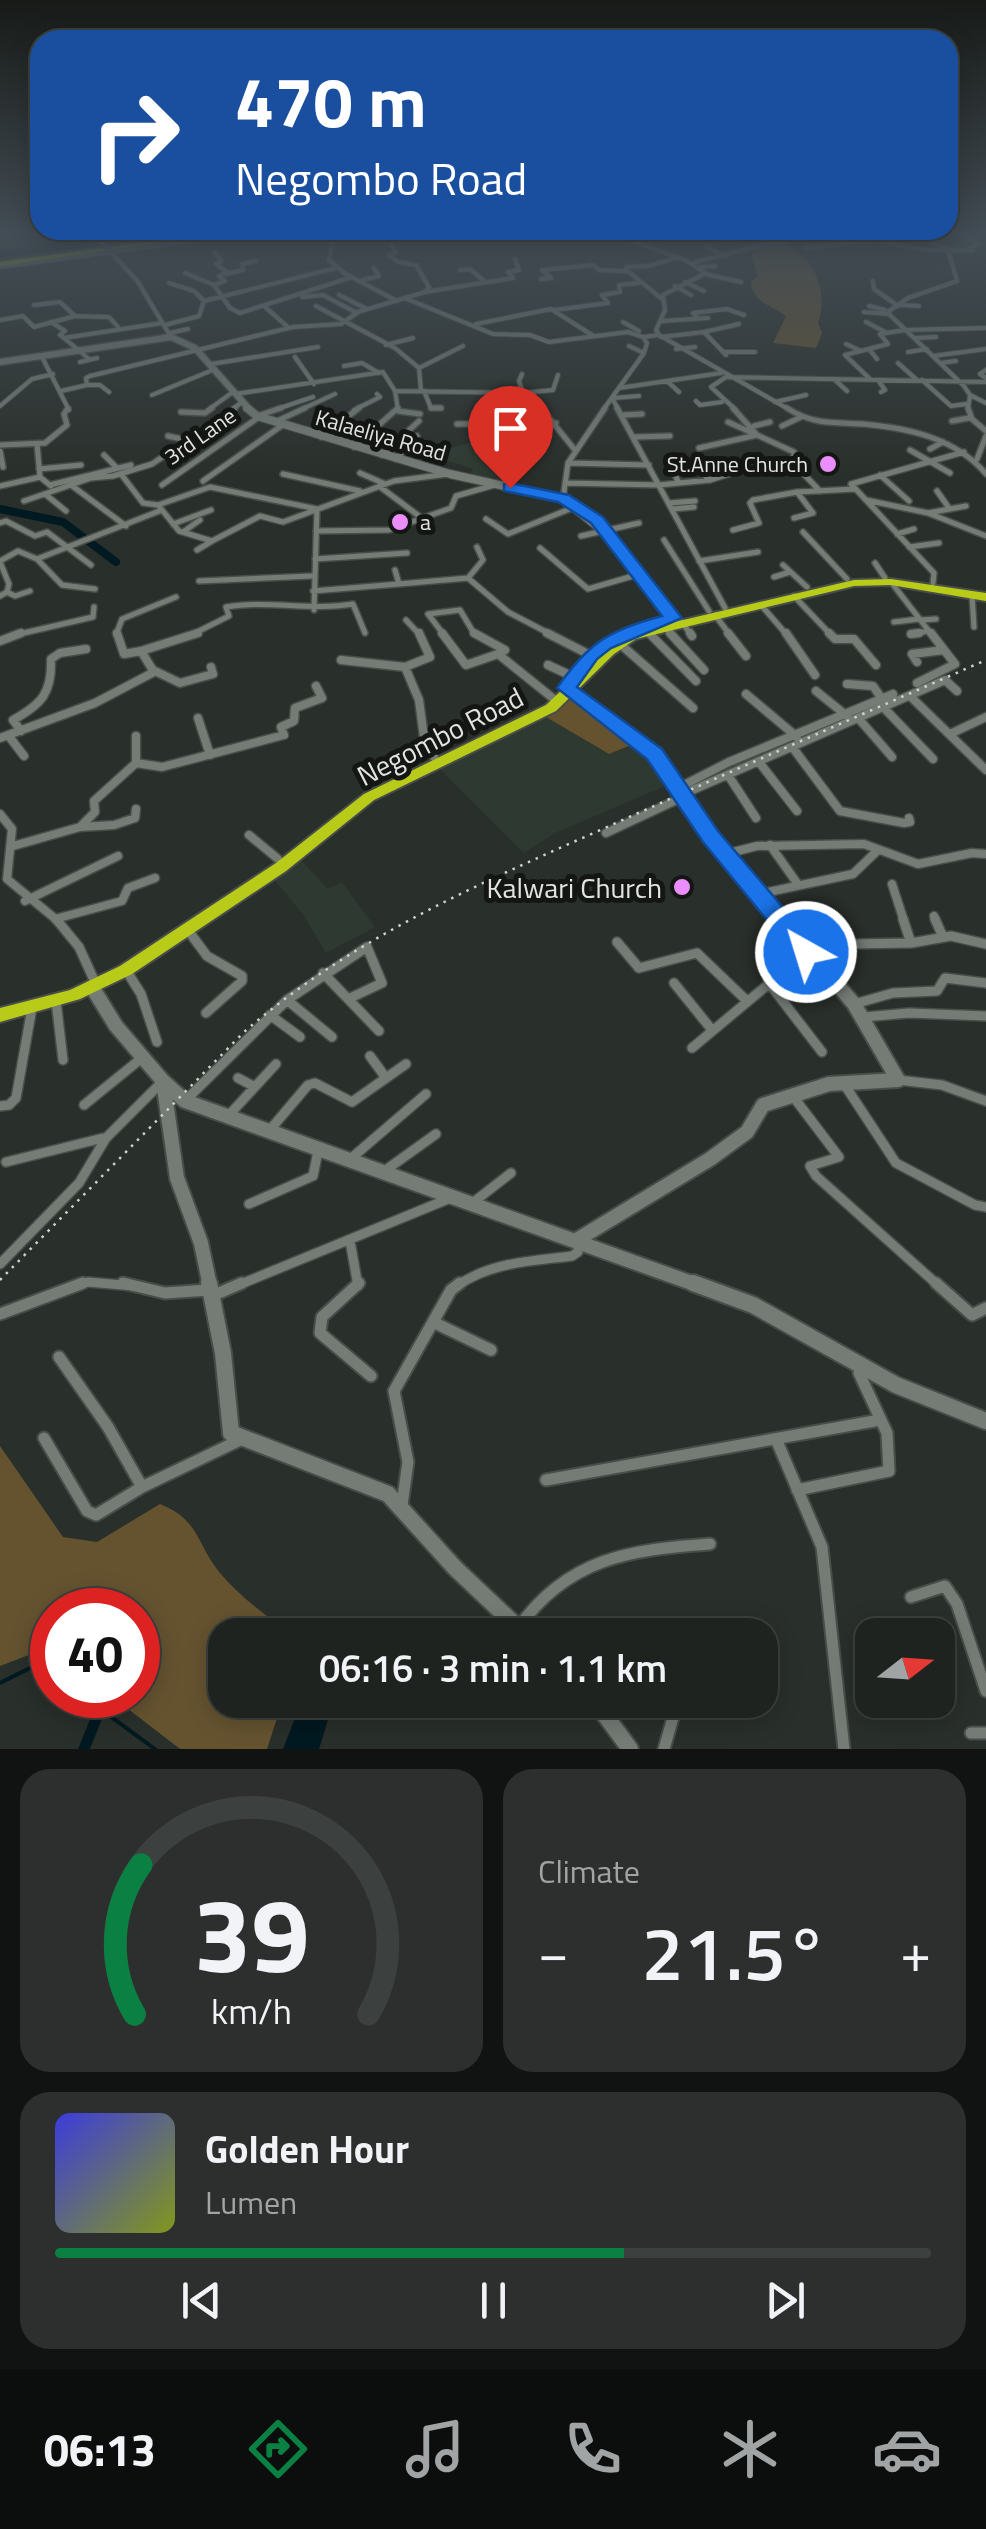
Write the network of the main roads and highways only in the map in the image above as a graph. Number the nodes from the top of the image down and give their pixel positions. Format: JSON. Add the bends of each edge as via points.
{"nodes":[{"id":1,"x":888,"y":580,"type":"junction"},
{"id":2,"x":801,"y":591,"type":"junction"},
{"id":3,"x":981,"y":595,"type":"edge"},
{"id":4,"x":716,"y":611,"type":"junction"},
{"id":5,"x":674,"y":622,"type":"junction"},
{"id":6,"x":571,"y":686,"type":"junction"},
{"id":7,"x":93,"y":983,"type":"junction"},
{"id":8,"x":0,"y":1005,"type":"edge"},
{"id":9,"x":0,"y":1015,"type":"edge"}],
"edges":[{"from":1,"to":2,"type":"highway","name":"Negombo Road"},
{"from":1,"to":2,"type":"highway","name":"Negombo Road","via":[[847,579]]},
{"from":1,"to":3,"type":"highway","name":"Negombo Road"},
{"from":1,"to":3,"type":"highway","name":"Negombo Road"},
{"from":2,"to":4,"type":"highway","name":"Negombo Road"},
{"from":2,"to":4,"type":"highway","name":"Negombo Road"},
{"from":4,"to":5,"type":"highway","name":"Negombo Road"},
{"from":5,"to":6,"type":"highway","name":"Negombo Road","via":[[619,643]]},
{"from":5,"to":6,"type":"highway","name":"Negombo Road","via":[[626,632],[590,655]]},
{"from":6,"to":7,"type":"highway","name":"Negombo Road","via":[[362,794],[278,860]]},
{"from":6,"to":7,"type":"highway","name":"Negombo Road","via":[[520,726],[369,797],[269,875],[126,970]]},
{"from":7,"to":8,"type":"highway","name":"Negombo Road"},
{"from":7,"to":9,"type":"highway","name":"Negombo Road"}]}
